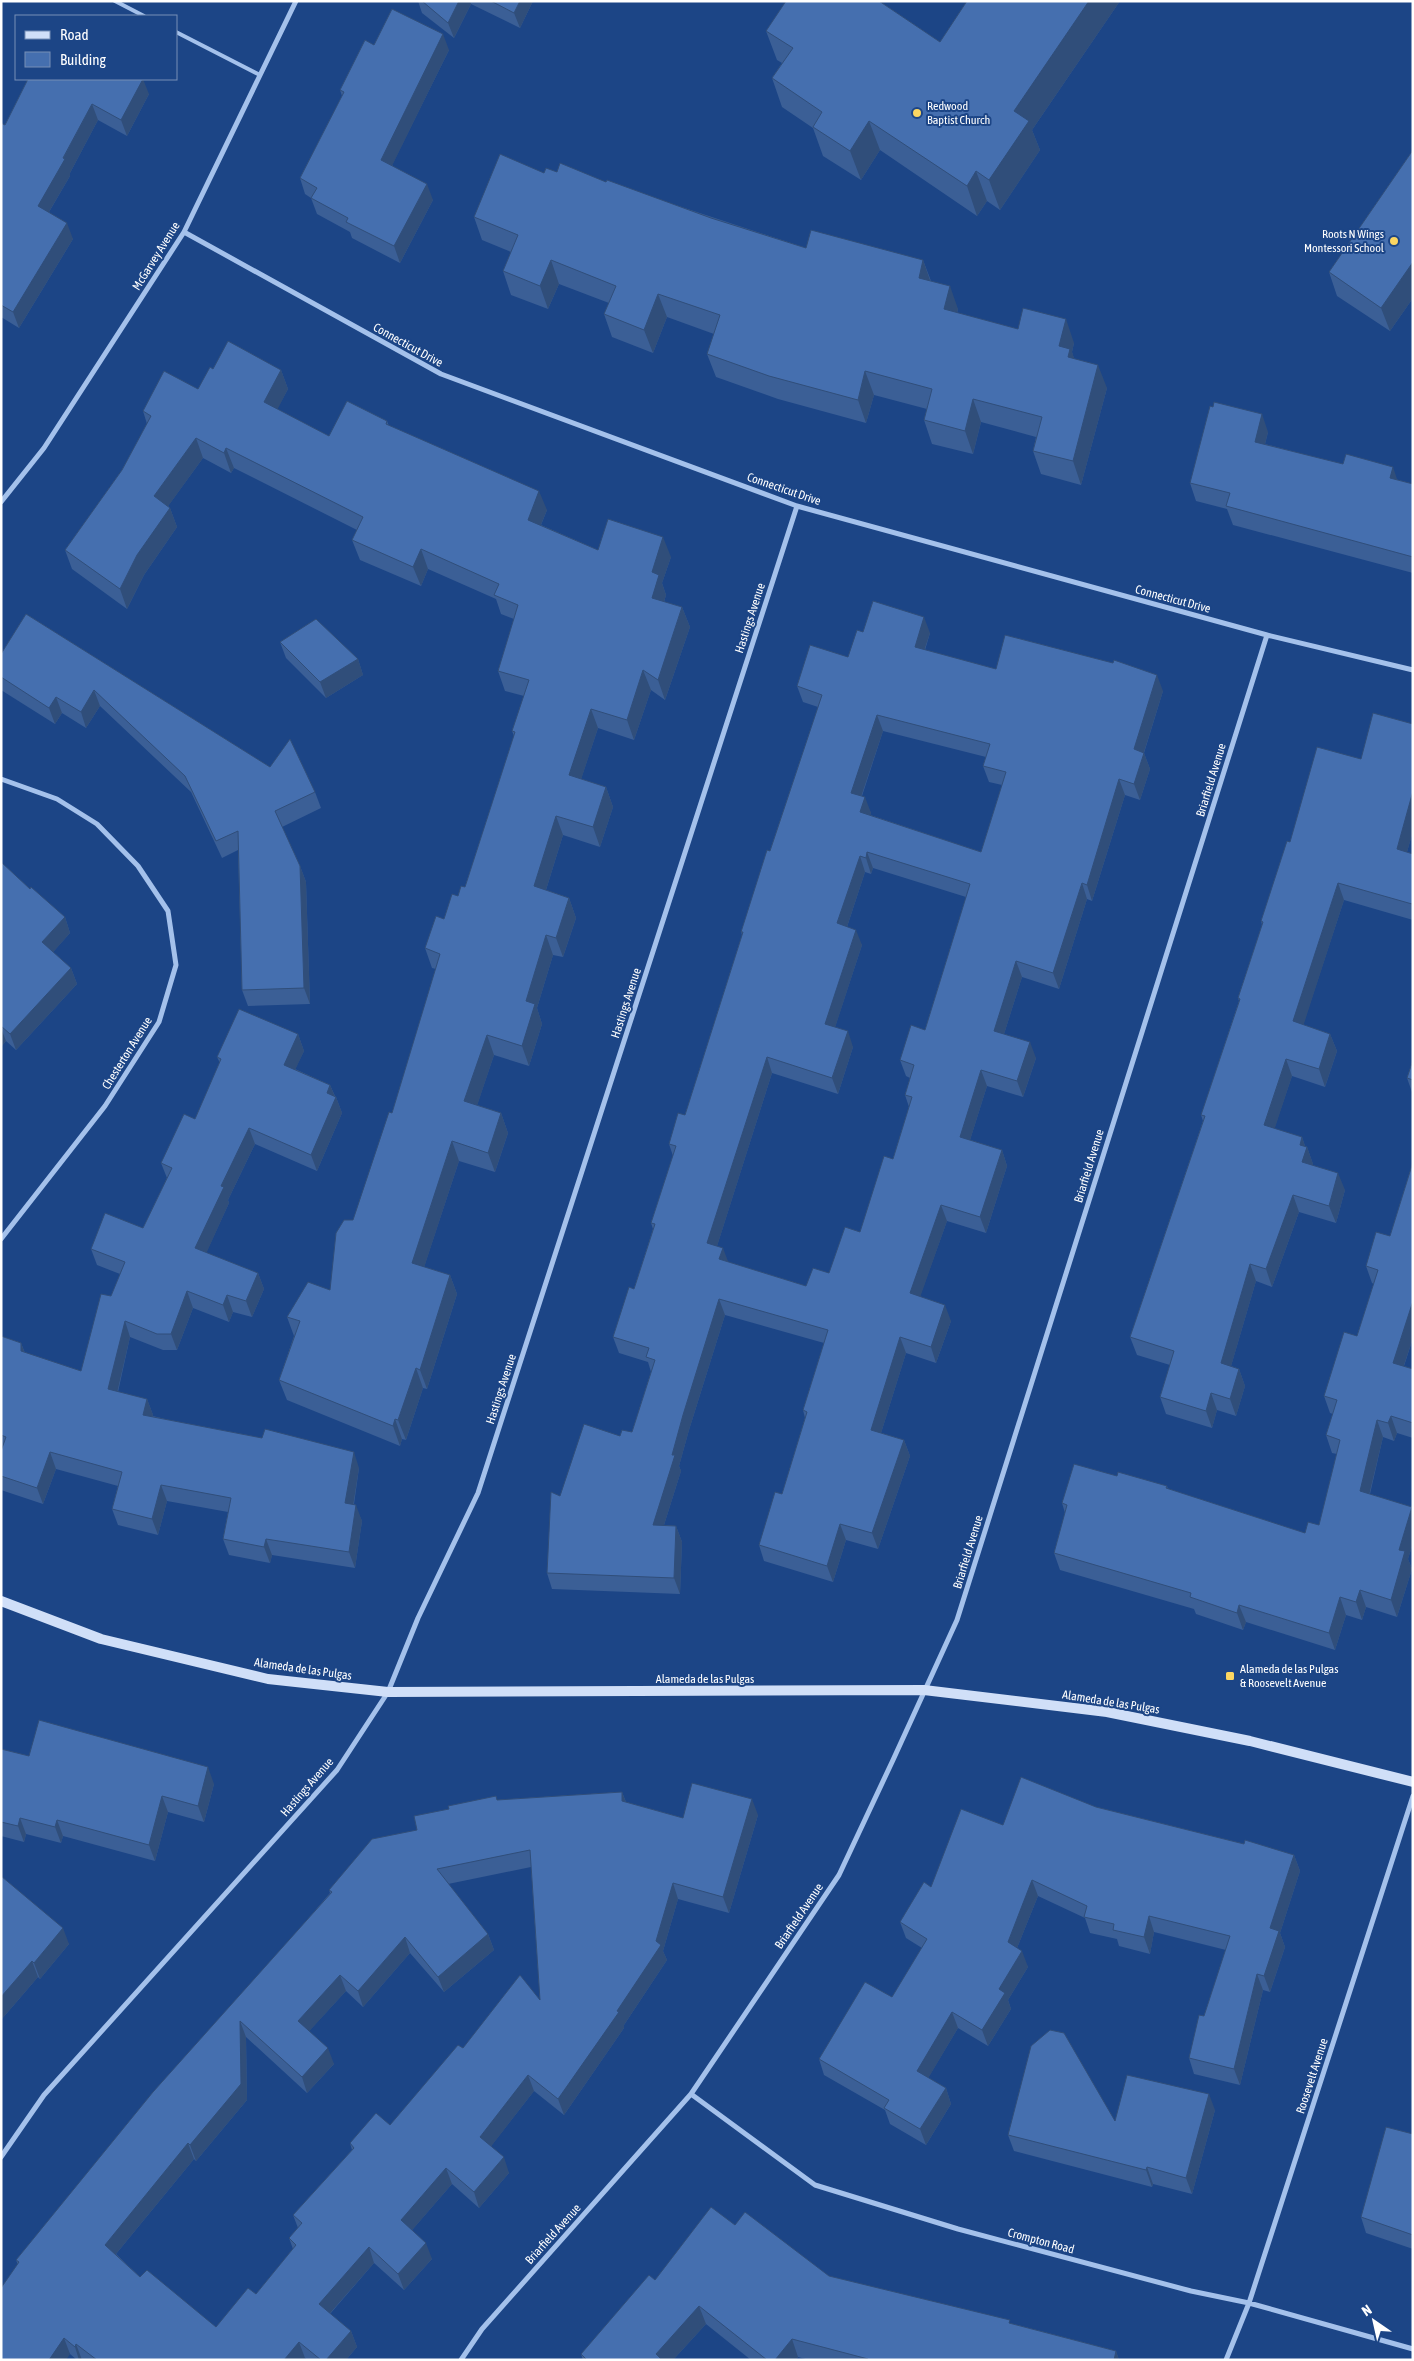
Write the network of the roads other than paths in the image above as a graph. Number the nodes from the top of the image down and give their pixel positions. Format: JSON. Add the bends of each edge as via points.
{"nodes":[{"id":1,"x":115,"y":1,"type":"edge"},
{"id":2,"x":296,"y":1,"type":"edge"},
{"id":3,"x":142,"y":15,"type":"edge"},
{"id":4,"x":178,"y":33,"type":"edge"},
{"id":5,"x":260,"y":75,"type":"junction"},
{"id":6,"x":184,"y":232,"type":"junction"},
{"id":7,"x":1,"y":502,"type":"edge"},
{"id":8,"x":797,"y":506,"type":"junction"},
{"id":9,"x":1267,"y":634,"type":"junction"},
{"id":10,"x":1413,"y":670,"type":"edge"},
{"id":11,"x":1,"y":779,"type":"edge"},
{"id":12,"x":1,"y":1240,"type":"edge"},
{"id":13,"x":1,"y":1601,"type":"edge"},
{"id":14,"x":924,"y":1690,"type":"junction"},
{"id":15,"x":388,"y":1692,"type":"junction"},
{"id":16,"x":1413,"y":1782,"type":"edge"},
{"id":17,"x":1413,"y":1796,"type":"edge"},
{"id":18,"x":691,"y":2094,"type":"junction"},
{"id":19,"x":1,"y":2157,"type":"edge"},
{"id":20,"x":1250,"y":2303,"type":"junction"},
{"id":21,"x":1413,"y":2349,"type":"edge"},
{"id":22,"x":461,"y":2360,"type":"edge"},
{"id":23,"x":1226,"y":2360,"type":"edge"}],
"edges":[{"from":1,"to":3,"type":"lane"},
{"from":2,"to":5,"type":"street","name":"McGarvey Avenue"},
{"from":4,"to":5,"type":"lane"},
{"from":5,"to":6,"type":"street","name":"McGarvey Avenue"},
{"from":6,"to":7,"type":"street","name":"McGarvey Avenue","via":[[44,448]]},
{"from":6,"to":8,"type":"street","name":"Connecticut Drive","via":[[441,374]]},
{"from":8,"to":9,"type":"street","name":"Connecticut Drive"},
{"from":8,"to":15,"type":"street","name":"Hastings Avenue","via":[[478,1493],[418,1618]]},
{"from":9,"to":10,"type":"street","name":"Connecticut Drive"},
{"from":9,"to":14,"type":"street","name":"Briarfield Avenue","via":[[957,1620]]},
{"from":11,"to":12,"type":"street","name":"Chesterton Avenue","via":[[57,799],[97,824],[138,866],[168,911],[176,965],[159,1022],[105,1106]]},
{"from":13,"to":15,"type":"main road","name":"Alameda de las Pulgas","via":[[101,1638],[268,1679]]},
{"from":14,"to":15,"type":"main road","name":"Alameda de las Pulgas"},
{"from":14,"to":16,"type":"main road","name":"Alameda de las Pulgas","via":[[1107,1712],[1250,1741]]},
{"from":14,"to":18,"type":"street","name":"Briarfield Avenue","via":[[839,1875]]},
{"from":15,"to":19,"type":"street","name":"Hastings Avenue","via":[[337,1770],[44,2095]]},
{"from":17,"to":20,"type":"street","name":"Roosevelt Avenue"},
{"from":18,"to":20,"type":"street","name":"Crompton Road","via":[[815,2185],[958,2229],[1191,2291]]},
{"from":18,"to":22,"type":"street","name":"Briarfield Avenue","via":[[482,2329]]},
{"from":20,"to":21,"type":"street","name":"Crompton Road"},
{"from":20,"to":23,"type":"street","name":"Roosevelt Avenue"}]}
